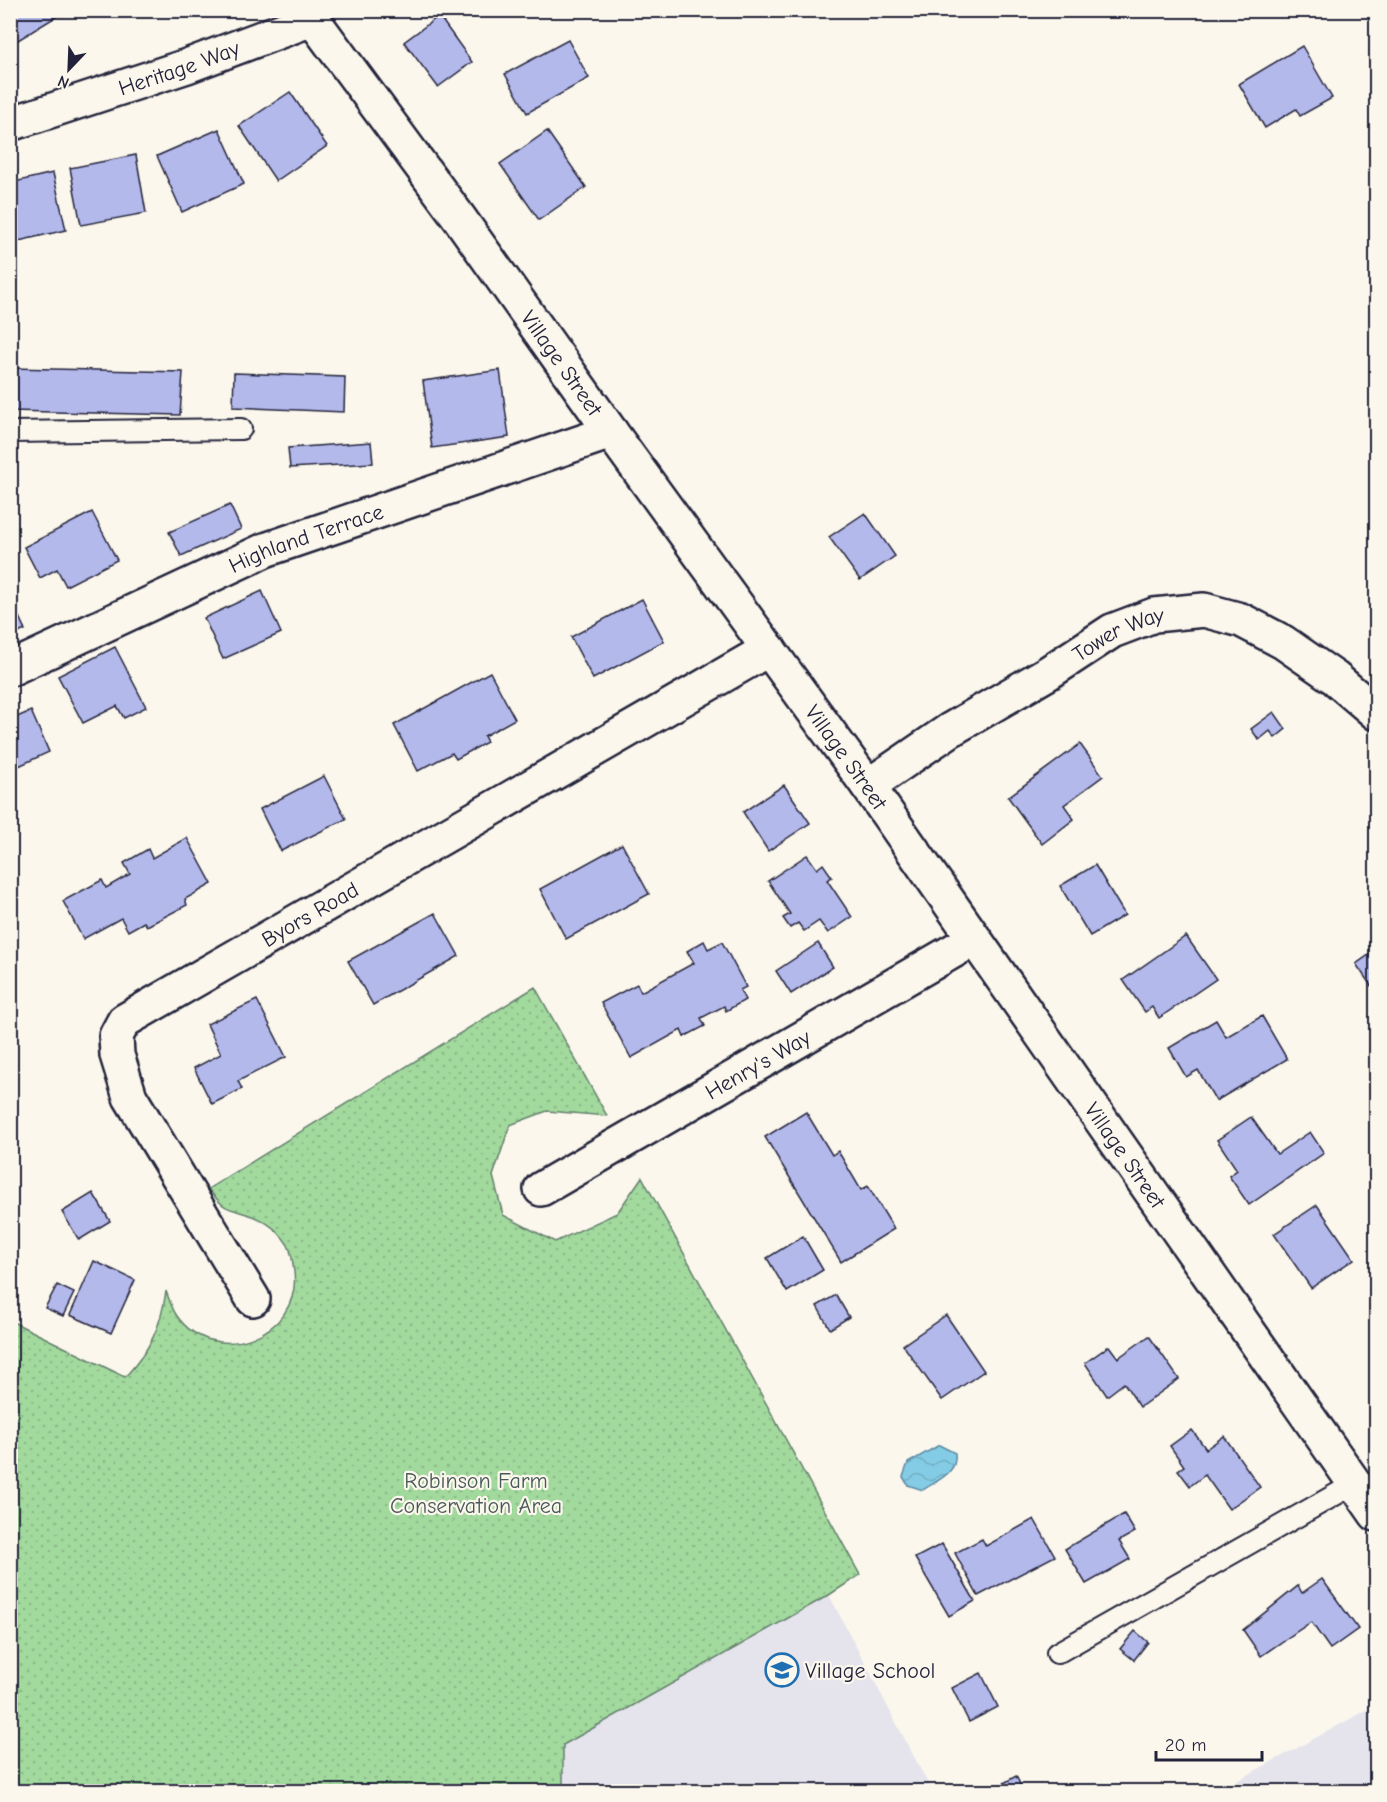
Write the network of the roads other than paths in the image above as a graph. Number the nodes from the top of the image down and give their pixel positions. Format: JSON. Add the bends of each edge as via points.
{"nodes":[{"id":1,"x":309,"y":15,"type":"edge"},
{"id":2,"x":10,"y":124,"type":"edge"},
{"id":3,"x":241,"y":429,"type":"dead end"},
{"id":4,"x":10,"y":432,"type":"edge"},
{"id":5,"x":611,"y":432,"type":"junction"},
{"id":6,"x":769,"y":649,"type":"junction"},
{"id":7,"x":10,"y":669,"type":"edge"},
{"id":8,"x":1373,"y":707,"type":"edge"},
{"id":9,"x":868,"y":786,"type":"junction"},
{"id":10,"x":974,"y":939,"type":"junction"},
{"id":11,"x":541,"y":1189,"type":"dead end"},
{"id":12,"x":253,"y":1299,"type":"dead end"},
{"id":13,"x":1356,"y":1484,"type":"junction"},
{"id":14,"x":1377,"y":1514,"type":"edge"},
{"id":15,"x":1057,"y":1653,"type":"dead end"}],
"edges":[{"from":1,"to":2,"type":"street","name":"Heritage Way","via":[[187,66]]},
{"from":1,"to":5,"type":"street","name":"Village Street"},
{"from":3,"to":4,"type":"lane"},
{"from":5,"to":6,"type":"street","name":"Village Street"},
{"from":5,"to":7,"type":"street","name":"Highland Terrace","via":[[265,550]]},
{"from":6,"to":9,"type":"street","name":"Village Street"},
{"from":6,"to":12,"type":"street","name":"Byors Road","via":[[124,1021],[116,1036],[117,1055],[130,1097]]},
{"from":8,"to":9,"type":"street","name":"Tower Way","via":[[1283,642],[1241,620],[1204,610],[1154,615],[1112,631],[950,730]]},
{"from":9,"to":10,"type":"street","name":"Village Street"},
{"from":10,"to":11,"type":"street","name":"Henry's Way"},
{"from":10,"to":13,"type":"street","name":"Village Street"},
{"from":13,"to":14,"type":"street","name":"Village Street"},
{"from":13,"to":15,"type":"lane"}]}
